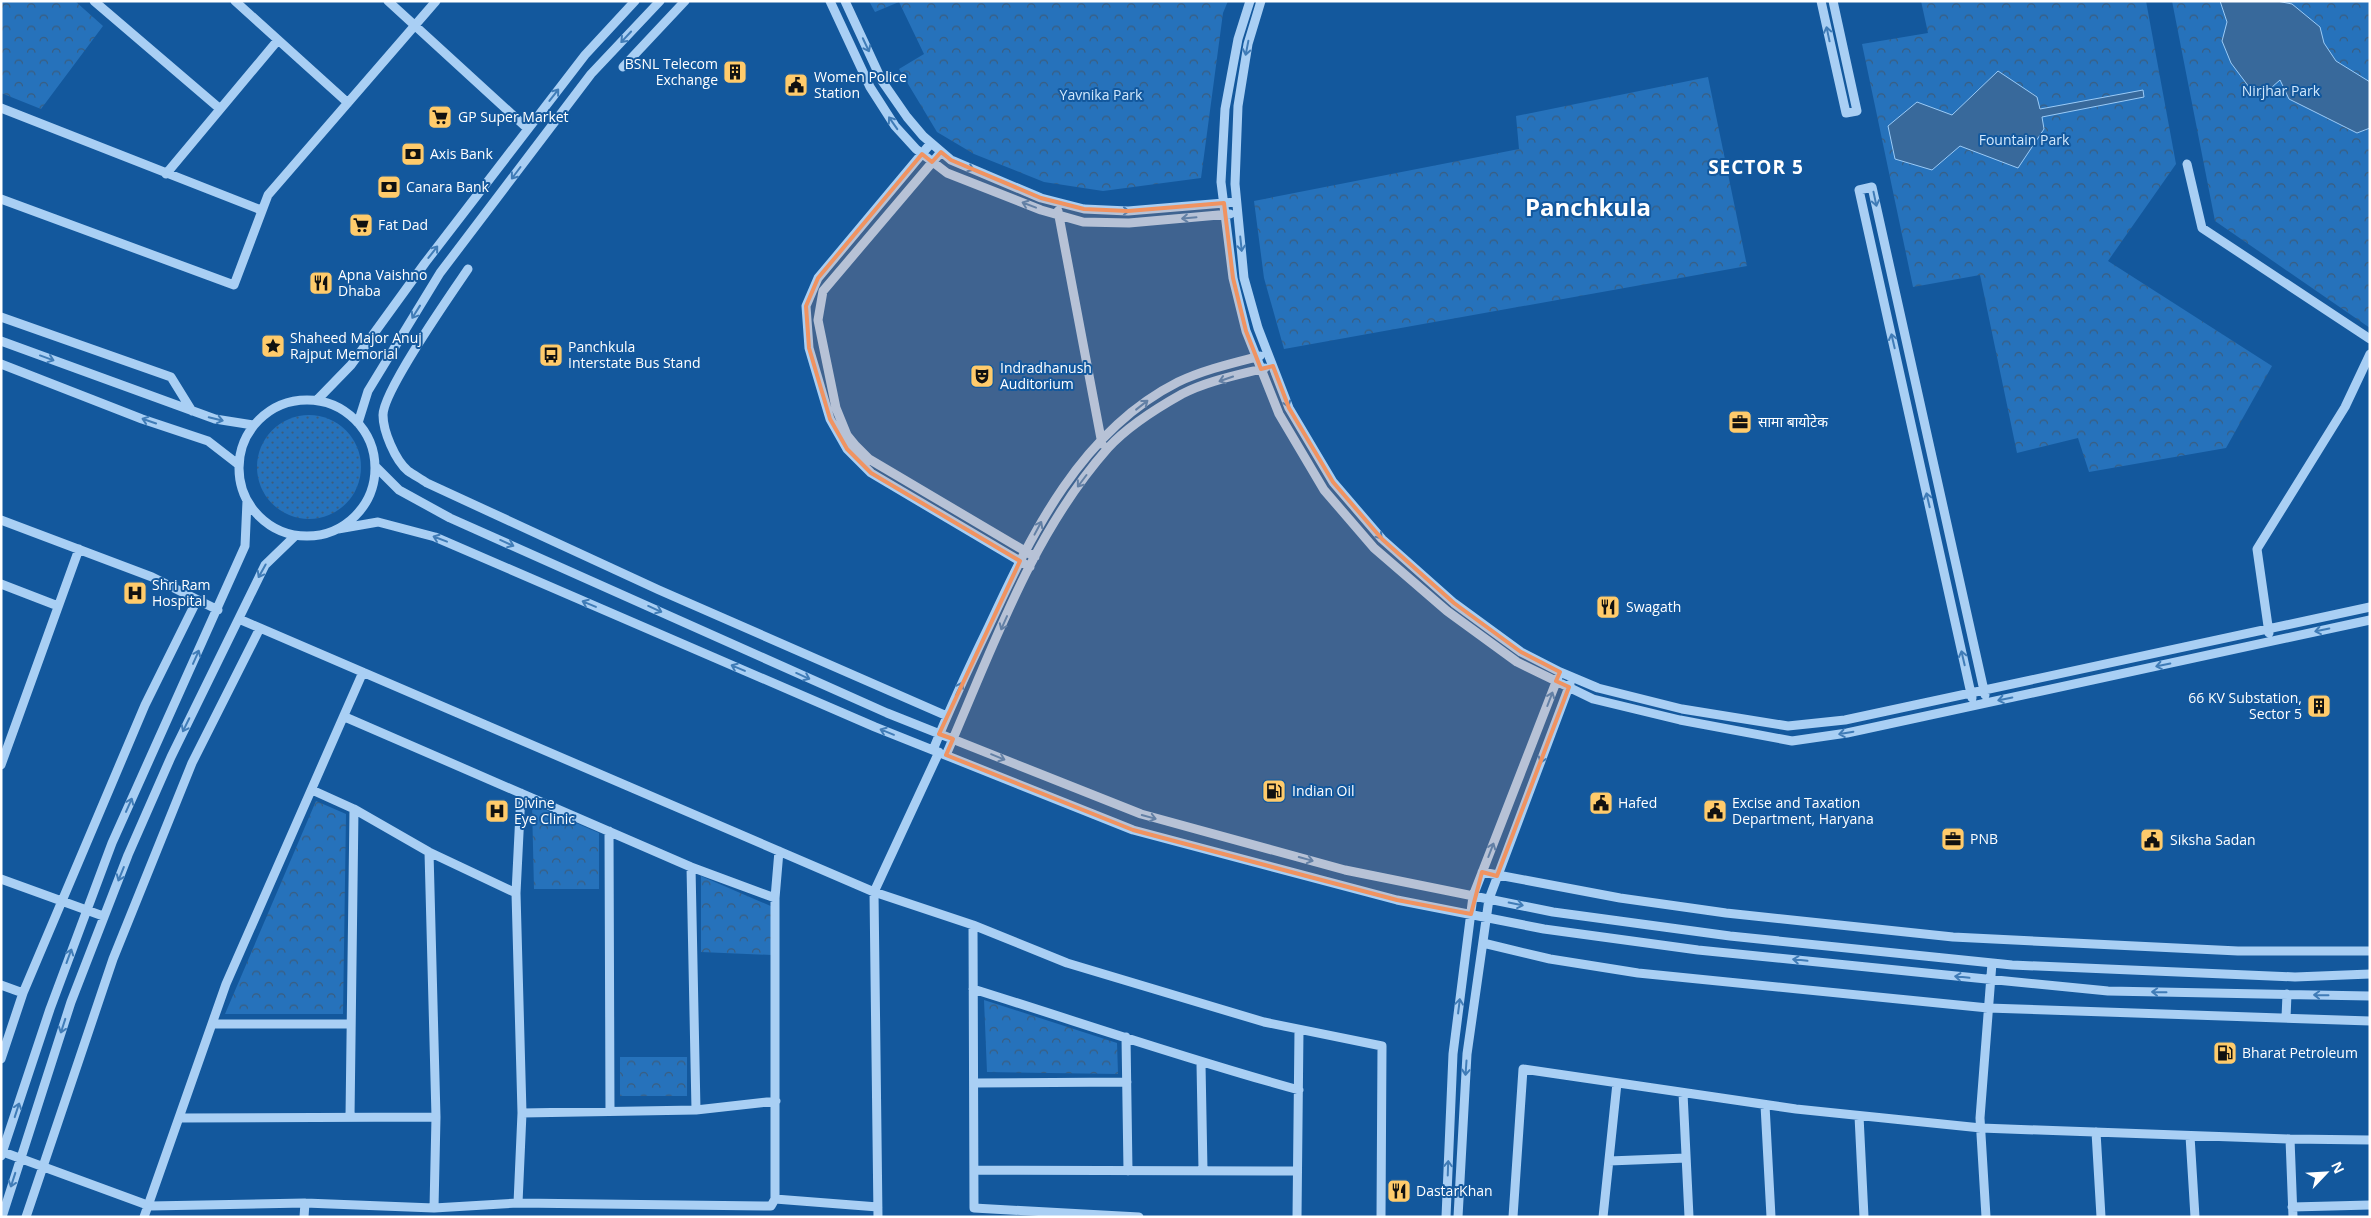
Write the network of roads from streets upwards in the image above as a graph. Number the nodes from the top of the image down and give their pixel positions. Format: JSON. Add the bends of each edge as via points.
{"nodes":[{"id":1,"x":94,"y":1,"type":"edge"},
{"id":2,"x":235,"y":1,"type":"edge"},
{"id":3,"x":388,"y":1,"type":"edge"},
{"id":4,"x":436,"y":1,"type":"edge"},
{"id":5,"x":635,"y":1,"type":"edge"},
{"id":6,"x":660,"y":1,"type":"edge"},
{"id":7,"x":685,"y":1,"type":"edge"},
{"id":8,"x":830,"y":1,"type":"edge"},
{"id":9,"x":845,"y":1,"type":"edge"},
{"id":10,"x":1250,"y":1,"type":"edge"},
{"id":11,"x":1260,"y":1,"type":"edge"},
{"id":12,"x":1821,"y":1,"type":"edge"},
{"id":13,"x":1834,"y":1,"type":"edge"},
{"id":14,"x":415,"y":26,"type":"junction"},
{"id":15,"x":278,"y":40,"type":"junction"},
{"id":16,"x":1847,"y":64,"type":"junction"},
{"id":17,"x":1835,"y":66,"type":"junction"},
{"id":18,"x":623,"y":67,"type":"dead end"},
{"id":19,"x":1854,"y":96,"type":"junction"},
{"id":20,"x":1842,"y":99,"type":"junction"},
{"id":21,"x":348,"y":103,"type":"junction"},
{"id":22,"x":1,"y":108,"type":"edge"},
{"id":23,"x":219,"y":108,"type":"junction"},
{"id":24,"x":528,"y":128,"type":"junction"},
{"id":25,"x":931,"y":143,"type":"junction"},
{"id":26,"x":941,"y":152,"type":"junction"},
{"id":27,"x":922,"y":154,"type":"junction"},
{"id":28,"x":932,"y":162,"type":"junction"},
{"id":29,"x":2187,"y":164,"type":"dead end"},
{"id":30,"x":166,"y":174,"type":"junction"},
{"id":31,"x":1,"y":199,"type":"edge"},
{"id":32,"x":1054,"y":201,"type":"junction"},
{"id":33,"x":1236,"y":202,"type":"junction"},
{"id":34,"x":1224,"y":203,"type":"junction"},
{"id":35,"x":261,"y":210,"type":"junction"},
{"id":36,"x":1238,"y":213,"type":"junction"},
{"id":37,"x":1225,"y":214,"type":"junction"},
{"id":38,"x":1059,"y":215,"type":"junction"},
{"id":39,"x":468,"y":269,"type":"dead end"},
{"id":40,"x":1,"y":317,"type":"edge"},
{"id":41,"x":2370,"y":339,"type":"edge"},
{"id":42,"x":1,"y":341,"type":"edge"},
{"id":43,"x":1268,"y":354,"type":"junction"},
{"id":44,"x":2370,"y":354,"type":"edge"},
{"id":45,"x":1256,"y":357,"type":"junction"},
{"id":46,"x":1,"y":364,"type":"edge"},
{"id":47,"x":1273,"y":366,"type":"junction"},
{"id":48,"x":1261,"y":369,"type":"junction"},
{"id":49,"x":317,"y":400,"type":"junction"},
{"id":50,"x":192,"y":411,"type":"junction"},
{"id":51,"x":358,"y":422,"type":"junction"},
{"id":52,"x":252,"y":425,"type":"junction"},
{"id":53,"x":1102,"y":439,"type":"junction"},
{"id":54,"x":1102,"y":456,"type":"junction"},
{"id":55,"x":239,"y":465,"type":"junction"},
{"id":56,"x":375,"y":466,"type":"junction"},
{"id":57,"x":246,"y":501,"type":"junction"},
{"id":58,"x":1,"y":520,"type":"edge"},
{"id":59,"x":338,"y":529,"type":"junction"},
{"id":60,"x":295,"y":536,"type":"junction"},
{"id":61,"x":78,"y":549,"type":"junction"},
{"id":62,"x":1025,"y":551,"type":"junction"},
{"id":63,"x":1035,"y":557,"type":"junction"},
{"id":64,"x":1020,"y":561,"type":"junction"},
{"id":65,"x":1030,"y":567,"type":"junction"},
{"id":66,"x":1,"y":584,"type":"edge"},
{"id":67,"x":197,"y":600,"type":"junction"},
{"id":68,"x":58,"y":606,"type":"junction"},
{"id":69,"x":2370,"y":607,"type":"edge"},
{"id":70,"x":218,"y":610,"type":"junction"},
{"id":71,"x":239,"y":619,"type":"junction"},
{"id":72,"x":2370,"y":620,"type":"edge"},
{"id":73,"x":260,"y":628,"type":"junction"},
{"id":74,"x":2269,"y":629,"type":"junction"},
{"id":75,"x":2271,"y":642,"type":"junction"},
{"id":76,"x":364,"y":672,"type":"junction"},
{"id":77,"x":1558,"y":677,"type":"junction"},
{"id":78,"x":1572,"y":678,"type":"junction"},
{"id":79,"x":1569,"y":687,"type":"junction"},
{"id":80,"x":1984,"y":690,"type":"junction"},
{"id":81,"x":1971,"y":693,"type":"junction"},
{"id":82,"x":1987,"y":703,"type":"junction"},
{"id":83,"x":1974,"y":706,"type":"junction"},
{"id":84,"x":947,"y":716,"type":"junction"},
{"id":85,"x":345,"y":717,"type":"junction"},
{"id":86,"x":1734,"y":717,"type":"junction"},
{"id":87,"x":1732,"y":730,"type":"junction"},
{"id":88,"x":939,"y":734,"type":"junction"},
{"id":89,"x":953,"y":739,"type":"junction"},
{"id":90,"x":939,"y":753,"type":"junction"},
{"id":91,"x":1,"y":765,"type":"edge"},
{"id":92,"x":312,"y":790,"type":"junction"},
{"id":93,"x":521,"y":794,"type":"junction"},
{"id":94,"x":354,"y":810,"type":"junction"},
{"id":95,"x":609,"y":831,"type":"junction"},
{"id":96,"x":779,"y":851,"type":"junction"},
{"id":97,"x":429,"y":852,"type":"junction"},
{"id":98,"x":691,"y":867,"type":"junction"},
{"id":99,"x":1482,"y":872,"type":"junction"},
{"id":100,"x":1497,"y":876,"type":"junction"},
{"id":101,"x":1,"y":879,"type":"edge"},
{"id":102,"x":874,"y":892,"type":"junction"},
{"id":103,"x":516,"y":894,"type":"junction"},
{"id":104,"x":1473,"y":896,"type":"junction"},
{"id":105,"x":775,"y":898,"type":"junction"},
{"id":106,"x":1489,"y":899,"type":"junction"},
{"id":107,"x":63,"y":901,"type":"junction"},
{"id":108,"x":86,"y":910,"type":"junction"},
{"id":109,"x":1471,"y":914,"type":"junction"},
{"id":110,"x":103,"y":916,"type":"junction"},
{"id":111,"x":1486,"y":918,"type":"junction"},
{"id":112,"x":973,"y":925,"type":"junction"},
{"id":113,"x":1482,"y":943,"type":"junction"},
{"id":114,"x":2370,"y":951,"type":"edge"},
{"id":115,"x":1992,"y":963,"type":"junction"},
{"id":116,"x":2370,"y":974,"type":"edge"},
{"id":117,"x":1991,"y":980,"type":"junction"},
{"id":118,"x":1,"y":985,"type":"edge"},
{"id":119,"x":973,"y":989,"type":"junction"},
{"id":120,"x":23,"y":993,"type":"junction"},
{"id":121,"x":2287,"y":994,"type":"junction"},
{"id":122,"x":2370,"y":996,"type":"edge"},
{"id":123,"x":1988,"y":1008,"type":"junction"},
{"id":124,"x":2286,"y":1018,"type":"junction"},
{"id":125,"x":2370,"y":1020,"type":"edge"},
{"id":126,"x":212,"y":1024,"type":"junction"},
{"id":127,"x":351,"y":1024,"type":"junction"},
{"id":128,"x":1299,"y":1030,"type":"junction"},
{"id":129,"x":1126,"y":1037,"type":"junction"},
{"id":130,"x":1,"y":1059,"type":"edge"},
{"id":131,"x":1201,"y":1064,"type":"junction"},
{"id":132,"x":1127,"y":1082,"type":"junction"},
{"id":133,"x":974,"y":1083,"type":"junction"},
{"id":134,"x":1617,"y":1083,"type":"junction"},
{"id":135,"x":1299,"y":1090,"type":"junction"},
{"id":136,"x":1683,"y":1093,"type":"junction"},
{"id":137,"x":776,"y":1101,"type":"junction"},
{"id":138,"x":1764,"y":1105,"type":"junction"},
{"id":139,"x":696,"y":1110,"type":"junction"},
{"id":140,"x":610,"y":1111,"type":"junction"},
{"id":141,"x":522,"y":1113,"type":"junction"},
{"id":142,"x":1859,"y":1116,"type":"junction"},
{"id":143,"x":350,"y":1117,"type":"junction"},
{"id":144,"x":436,"y":1117,"type":"junction"},
{"id":145,"x":181,"y":1118,"type":"junction"},
{"id":146,"x":1981,"y":1128,"type":"junction"},
{"id":147,"x":2096,"y":1132,"type":"junction"},
{"id":148,"x":2190,"y":1136,"type":"junction"},
{"id":149,"x":2290,"y":1140,"type":"junction"},
{"id":150,"x":2370,"y":1140,"type":"edge"},
{"id":151,"x":2,"y":1154,"type":"edge"},
{"id":152,"x":21,"y":1158,"type":"junction"},
{"id":153,"x":1686,"y":1158,"type":"junction"},
{"id":154,"x":1609,"y":1161,"type":"junction"},
{"id":155,"x":43,"y":1165,"type":"junction"},
{"id":156,"x":974,"y":1170,"type":"junction"},
{"id":157,"x":1203,"y":1170,"type":"junction"},
{"id":158,"x":1298,"y":1170,"type":"junction"},
{"id":159,"x":1128,"y":1171,"type":"junction"},
{"id":160,"x":305,"y":1203,"type":"junction"},
{"id":161,"x":518,"y":1203,"type":"junction"},
{"id":162,"x":773,"y":1203,"type":"junction"},
{"id":163,"x":148,"y":1205,"type":"junction"},
{"id":164,"x":2370,"y":1205,"type":"edge"},
{"id":165,"x":434,"y":1208,"type":"junction"},
{"id":166,"x":878,"y":1212,"type":"edge"},
{"id":167,"x":2292,"y":1212,"type":"edge"},
{"id":168,"x":2,"y":1217,"type":"edge"},
{"id":169,"x":26,"y":1217,"type":"edge"},
{"id":170,"x":144,"y":1217,"type":"edge"},
{"id":171,"x":304,"y":1217,"type":"edge"},
{"id":172,"x":771,"y":1217,"type":"edge"},
{"id":173,"x":1139,"y":1217,"type":"edge"},
{"id":174,"x":1297,"y":1217,"type":"edge"},
{"id":175,"x":1381,"y":1217,"type":"edge"},
{"id":176,"x":1446,"y":1217,"type":"edge"},
{"id":177,"x":1458,"y":1217,"type":"edge"},
{"id":178,"x":1513,"y":1217,"type":"edge"},
{"id":179,"x":1603,"y":1217,"type":"edge"},
{"id":180,"x":1689,"y":1217,"type":"edge"},
{"id":181,"x":1771,"y":1217,"type":"edge"},
{"id":182,"x":1864,"y":1217,"type":"edge"},
{"id":183,"x":1986,"y":1217,"type":"edge"},
{"id":184,"x":2101,"y":1217,"type":"edge"},
{"id":185,"x":2195,"y":1217,"type":"edge"}],
"edges":[{"from":1,"to":23,"type":"street"},
{"from":2,"to":15,"type":"street"},
{"from":3,"to":14,"type":"street"},
{"from":4,"to":14,"type":"street"},
{"from":24,"to":5,"type":"street","one_way":true,"via":[[585,55]]},
{"from":6,"to":51,"type":"street","one_way":true,"via":[[591,74],[440,273],[368,391]]},
{"from":7,"to":18,"type":"street"},
{"from":27,"to":8,"type":"street","one_way":true,"via":[[895,126],[870,87]]},
{"from":9,"to":25,"type":"street","one_way":true,"via":[[882,81],[907,118]]},
{"from":10,"to":34,"type":"street","via":[[1238,39],[1225,109],[1221,182]]},
{"from":11,"to":33,"type":"street","one_way":true,"via":[[1248,44],[1238,106]]},
{"from":17,"to":12,"type":"street","one_way":true},
{"from":13,"to":16,"type":"street"},
{"from":14,"to":21,"type":"street"},
{"from":14,"to":24,"type":"street"},
{"from":15,"to":21,"type":"street"},
{"from":15,"to":23,"type":"street"},
{"from":16,"to":17,"type":"street"},
{"from":16,"to":19,"type":"street"},
{"from":17,"to":20,"type":"street"},
{"from":19,"to":20,"type":"street"},
{"from":19,"to":20,"type":"street","via":[[1857,111],[1846,113]]},
{"from":21,"to":35,"type":"street","via":[[268,195]]},
{"from":22,"to":30,"type":"street"},
{"from":23,"to":30,"type":"street"},
{"from":49,"to":24,"type":"street","one_way":true,"via":[[351,365],[424,263]]},
{"from":25,"to":26,"type":"street"},
{"from":25,"to":27,"type":"street"},
{"from":26,"to":28,"type":"street"},
{"from":26,"to":32,"type":"street","one_way":true,"via":[[951,160]]},
{"from":27,"to":28,"type":"street"},
{"from":27,"to":64,"type":"street","via":[[818,278],[806,306],[809,348],[830,419],[847,449],[871,474]]},
{"from":38,"to":28,"type":"street","one_way":true,"via":[[947,173]]},
{"from":28,"to":62,"type":"street","via":[[823,291],[818,320],[836,408],[847,434],[869,459]]},
{"from":29,"to":41,"type":"street","via":[[2202,228]]},
{"from":30,"to":35,"type":"street"},
{"from":31,"to":35,"type":"street","via":[[234,286]]},
{"from":32,"to":34,"type":"street","one_way":true,"via":[[1084,209],[1128,211]]},
{"from":32,"to":38,"type":"street"},
{"from":33,"to":34,"type":"street"},
{"from":33,"to":36,"type":"street"},
{"from":34,"to":37,"type":"street"},
{"from":36,"to":37,"type":"street"},
{"from":36,"to":43,"type":"street","one_way":true,"via":[[1244,278]]},
{"from":37,"to":38,"type":"street","one_way":true,"via":[[1129,223],[1083,222]]},
{"from":37,"to":45,"type":"street","via":[[1233,278]]},
{"from":38,"to":53,"type":"street"},
{"from":39,"to":84,"type":"street","via":[[440,310],[385,405],[385,427],[406,470],[427,483],[575,552]]},
{"from":40,"to":50,"type":"street","via":[[171,377]]},
{"from":42,"to":50,"type":"street","one_way":true},
{"from":43,"to":45,"type":"street"},
{"from":43,"to":47,"type":"street"},
{"from":44,"to":74,"type":"street","via":[[2344,407],[2257,549]]},
{"from":45,"to":48,"type":"street"},
{"from":53,"to":45,"type":"street","one_way":true,"via":[[1146,402],[1178,382]]},
{"from":55,"to":46,"type":"street","one_way":true,"via":[[208,441]]},
{"from":47,"to":48,"type":"street"},
{"from":47,"to":77,"type":"street","one_way":true,"via":[[1289,408],[1333,482],[1382,539],[1454,603]]},
{"from":48,"to":54,"type":"street","one_way":true,"via":[[1184,393],[1153,411]]},
{"from":48,"to":77,"type":"street","via":[[1279,414],[1324,490],[1374,548],[1447,611],[1516,662]]},
{"from":49,"to":51,"type":"street","via":[[339,407]]},
{"from":49,"to":52,"type":"street","via":[[299,399],[283,403]]},
{"from":50,"to":52,"type":"street","one_way":true,"via":[[215,419]]},
{"from":51,"to":56,"type":"street","via":[[371,445]]},
{"from":52,"to":55,"type":"street","via":[[240,451]]},
{"from":53,"to":54,"type":"street"},
{"from":62,"to":53,"type":"street","one_way":true,"via":[[1072,475]]},
{"from":54,"to":63,"type":"street","one_way":true,"via":[[1053,521]]},
{"from":55,"to":57,"type":"street"},
{"from":56,"to":59,"type":"street","via":[[371,492],[357,514]]},
{"from":56,"to":88,"type":"street","one_way":true,"via":[[399,490],[450,518]]},
{"from":57,"to":60,"type":"street","via":[[261,519]]},
{"from":57,"to":70,"type":"street","via":[[245,546]]},
{"from":58,"to":61,"type":"street"},
{"from":59,"to":60,"type":"street","via":[[313,536]]},
{"from":90,"to":59,"type":"street","one_way":true,"via":[[436,537],[378,522]]},
{"from":60,"to":71,"type":"street","one_way":true,"via":[[265,565]]},
{"from":61,"to":67,"type":"street","via":[[152,577]]},
{"from":61,"to":68,"type":"street"},
{"from":62,"to":63,"type":"street"},
{"from":62,"to":64,"type":"street"},
{"from":63,"to":65,"type":"street"},
{"from":64,"to":65,"type":"street"},
{"from":84,"to":64,"type":"street","one_way":true},
{"from":65,"to":89,"type":"street","one_way":true},
{"from":66,"to":68,"type":"street"},
{"from":67,"to":70,"type":"street"},
{"from":67,"to":107,"type":"street","via":[[145,705]]},
{"from":68,"to":91,"type":"street"},
{"from":69,"to":74,"type":"street"},
{"from":108,"to":70,"type":"street","one_way":true,"via":[[112,842]]},
{"from":71,"to":73,"type":"street"},
{"from":71,"to":110,"type":"street","one_way":true,"via":[[171,757]]},
{"from":72,"to":75,"type":"street","one_way":true},
{"from":73,"to":76,"type":"street"},
{"from":73,"to":155,"type":"street","via":[[192,764],[116,950]]},
{"from":74,"to":75,"type":"street"},
{"from":74,"to":80,"type":"street"},
{"from":75,"to":82,"type":"street","one_way":true},
{"from":76,"to":85,"type":"street"},
{"from":76,"to":96,"type":"street"},
{"from":77,"to":78,"type":"street"},
{"from":77,"to":79,"type":"street"},
{"from":99,"to":77,"type":"street","one_way":true},
{"from":78,"to":79,"type":"street"},
{"from":78,"to":86,"type":"street","via":[[1673,707]]},
{"from":79,"to":87,"type":"street","via":[[1593,699]]},
{"from":79,"to":100,"type":"street","one_way":true},
{"from":80,"to":81,"type":"street"},
{"from":81,"to":80,"type":"street","one_way":true,"via":[[1859,190],[1872,187]]},
{"from":80,"to":82,"type":"street"},
{"from":81,"to":83,"type":"street"},
{"from":81,"to":86,"type":"street","via":[[1845,720],[1788,726]]},
{"from":82,"to":83,"type":"street"},
{"from":83,"to":87,"type":"street","one_way":true,"via":[[1847,733],[1792,741]]},
{"from":84,"to":88,"type":"street"},
{"from":85,"to":92,"type":"street"},
{"from":85,"to":93,"type":"street"},
{"from":86,"to":87,"type":"street"},
{"from":88,"to":89,"type":"street"},
{"from":88,"to":90,"type":"street"},
{"from":89,"to":90,"type":"street"},
{"from":89,"to":104,"type":"street","one_way":true,"via":[[1141,814],[1346,870]]},
{"from":90,"to":102,"type":"street"},
{"from":90,"to":109,"type":"street","via":[[1133,830],[1397,900]]},
{"from":92,"to":94,"type":"street"},
{"from":92,"to":126,"type":"street","via":[[226,984]]},
{"from":93,"to":95,"type":"street"},
{"from":93,"to":103,"type":"street"},
{"from":94,"to":97,"type":"street"},
{"from":94,"to":127,"type":"street"},
{"from":95,"to":98,"type":"street"},
{"from":95,"to":140,"type":"street"},
{"from":96,"to":102,"type":"street"},
{"from":96,"to":105,"type":"street"},
{"from":97,"to":103,"type":"street"},
{"from":97,"to":144,"type":"street"},
{"from":98,"to":105,"type":"street"},
{"from":98,"to":139,"type":"street"},
{"from":99,"to":100,"type":"street"},
{"from":99,"to":104,"type":"street"},
{"from":100,"to":106,"type":"street"},
{"from":100,"to":114,"type":"street","via":[[1717,911],[1953,937],[2238,951]]},
{"from":101,"to":107,"type":"street"},
{"from":102,"to":112,"type":"street"},
{"from":102,"to":166,"type":"street"},
{"from":103,"to":141,"type":"street"},
{"from":104,"to":106,"type":"street"},
{"from":104,"to":109,"type":"street"},
{"from":105,"to":137,"type":"street"},
{"from":106,"to":111,"type":"street"},
{"from":106,"to":115,"type":"street","one_way":true,"via":[[1553,912],[1730,936]]},
{"from":107,"to":108,"type":"street"},
{"from":107,"to":120,"type":"street"},
{"from":108,"to":110,"type":"street"},
{"from":151,"to":108,"type":"street","one_way":true},
{"from":109,"to":111,"type":"street"},
{"from":176,"to":109,"type":"street","one_way":true,"via":[[1453,1054]]},
{"from":110,"to":152,"type":"street","one_way":true,"via":[[71,1002]]},
{"from":111,"to":113,"type":"street"},
{"from":117,"to":111,"type":"street","one_way":true,"via":[[1698,950]]},
{"from":112,"to":119,"type":"street"},
{"from":112,"to":128,"type":"street","via":[[1067,962]]},
{"from":113,"to":123,"type":"street","via":[[1638,973]]},
{"from":113,"to":177,"type":"street","one_way":true,"via":[[1467,1054]]},
{"from":115,"to":116,"type":"street","via":[[2295,977]]},
{"from":115,"to":117,"type":"street"},
{"from":121,"to":117,"type":"street","one_way":true,"via":[[2108,991]]},
{"from":117,"to":123,"type":"street"},
{"from":118,"to":120,"type":"street"},
{"from":119,"to":129,"type":"street"},
{"from":119,"to":133,"type":"street"},
{"from":120,"to":130,"type":"street"},
{"from":122,"to":121,"type":"street","one_way":true},
{"from":121,"to":124,"type":"street"},
{"from":123,"to":124,"type":"street"},
{"from":123,"to":146,"type":"street"},
{"from":124,"to":125,"type":"street"},
{"from":126,"to":127,"type":"street"},
{"from":126,"to":145,"type":"street"},
{"from":127,"to":143,"type":"street"},
{"from":128,"to":135,"type":"street"},
{"from":128,"to":175,"type":"street","via":[[1382,1046]]},
{"from":129,"to":131,"type":"street"},
{"from":129,"to":132,"type":"street"},
{"from":131,"to":135,"type":"street"},
{"from":131,"to":157,"type":"street"},
{"from":132,"to":133,"type":"street"},
{"from":132,"to":159,"type":"street"},
{"from":133,"to":156,"type":"street"},
{"from":134,"to":136,"type":"street"},
{"from":134,"to":154,"type":"street"},
{"from":134,"to":178,"type":"street","via":[[1523,1069]]},
{"from":135,"to":158,"type":"street"},
{"from":136,"to":138,"type":"street"},
{"from":136,"to":153,"type":"street"},
{"from":137,"to":139,"type":"street"},
{"from":137,"to":162,"type":"street"},
{"from":138,"to":142,"type":"street"},
{"from":138,"to":181,"type":"street"},
{"from":139,"to":140,"type":"street"},
{"from":140,"to":141,"type":"street"},
{"from":141,"to":161,"type":"street"},
{"from":142,"to":146,"type":"street"},
{"from":142,"to":182,"type":"street"},
{"from":143,"to":144,"type":"street"},
{"from":143,"to":145,"type":"street"},
{"from":144,"to":165,"type":"street"},
{"from":145,"to":163,"type":"street"},
{"from":146,"to":147,"type":"street"},
{"from":146,"to":183,"type":"street"},
{"from":147,"to":148,"type":"street"},
{"from":147,"to":184,"type":"street"},
{"from":148,"to":149,"type":"street"},
{"from":148,"to":185,"type":"street"},
{"from":149,"to":150,"type":"street"},
{"from":149,"to":167,"type":"street"},
{"from":151,"to":152,"type":"street"},
{"from":152,"to":155,"type":"street"},
{"from":152,"to":168,"type":"street","one_way":true},
{"from":153,"to":154,"type":"street"},
{"from":153,"to":180,"type":"street"},
{"from":154,"to":179,"type":"street"},
{"from":155,"to":163,"type":"street"},
{"from":155,"to":169,"type":"street"},
{"from":156,"to":159,"type":"street"},
{"from":156,"to":173,"type":"street","via":[[974,1208]]},
{"from":157,"to":158,"type":"street"},
{"from":157,"to":159,"type":"street"},
{"from":158,"to":174,"type":"street"},
{"from":160,"to":163,"type":"street"},
{"from":160,"to":165,"type":"street"},
{"from":160,"to":171,"type":"street"},
{"from":161,"to":162,"type":"street"},
{"from":161,"to":165,"type":"street"},
{"from":162,"to":166,"type":"street"},
{"from":162,"to":172,"type":"street"},
{"from":163,"to":170,"type":"street"},
{"from":164,"to":167,"type":"street"}]}
